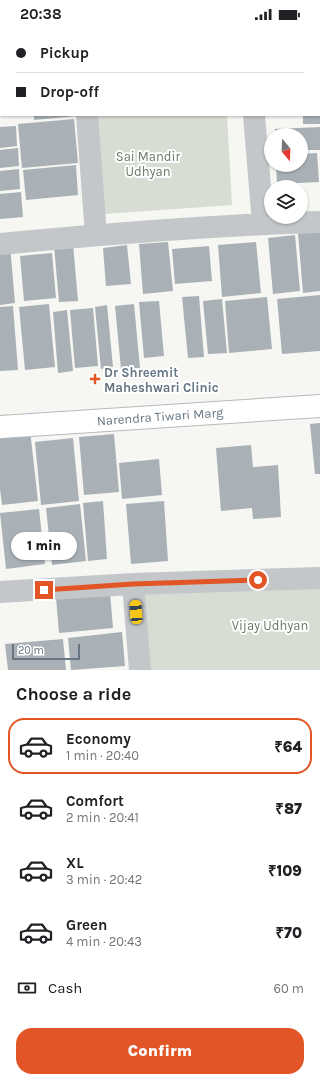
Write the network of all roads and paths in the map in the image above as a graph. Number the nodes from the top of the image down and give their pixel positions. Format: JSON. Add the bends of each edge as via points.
{"nodes":[{"id":1,"x":87,"y":116,"type":"edge"},
{"id":2,"x":254,"y":116,"type":"edge"},
{"id":3,"x":320,"y":222,"type":"edge"},
{"id":4,"x":263,"y":223,"type":"junction"},
{"id":5,"x":96,"y":235,"type":"junction"},
{"id":6,"x":0,"y":244,"type":"edge"},
{"id":7,"x":320,"y":406,"type":"edge"},
{"id":8,"x":0,"y":427,"type":"edge"},
{"id":9,"x":320,"y":578,"type":"edge"},
{"id":10,"x":133,"y":584,"type":"junction"},
{"id":11,"x":0,"y":592,"type":"edge"},
{"id":12,"x":140,"y":670,"type":"edge"}],
"edges":[{"from":1,"to":5,"type":"street"},
{"from":2,"to":4,"type":"street"},
{"from":3,"to":4,"type":"street"},
{"from":4,"to":5,"type":"street"},
{"from":5,"to":6,"type":"street"},
{"from":7,"to":8,"type":"street","name":"Narendra Tiwari Marg"},
{"from":9,"to":10,"type":"street"},
{"from":10,"to":11,"type":"street"},
{"from":10,"to":12,"type":"street"}]}
